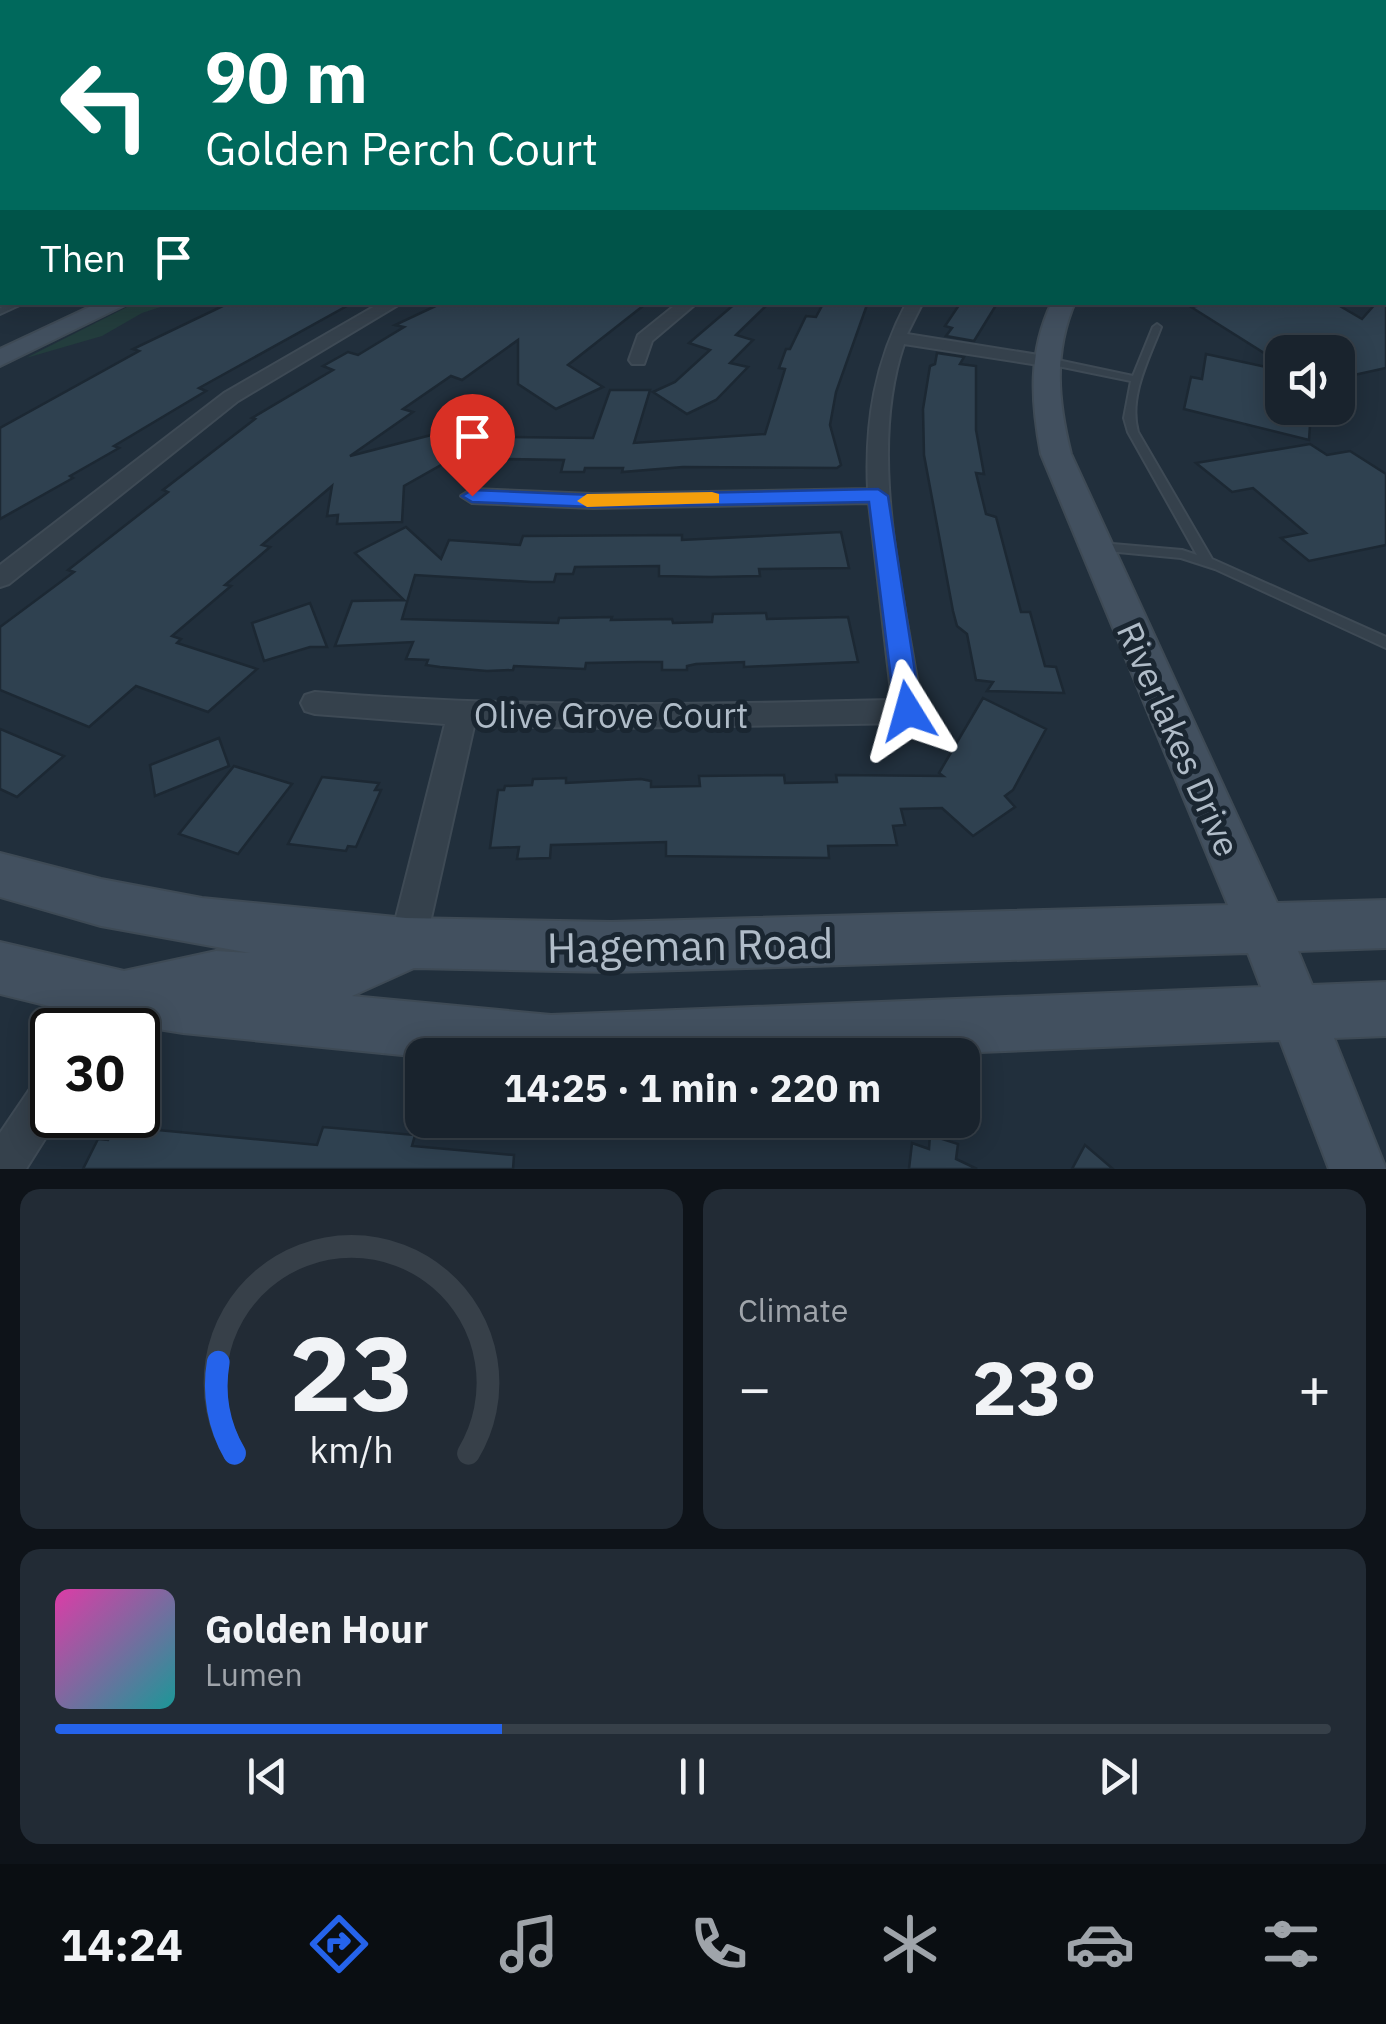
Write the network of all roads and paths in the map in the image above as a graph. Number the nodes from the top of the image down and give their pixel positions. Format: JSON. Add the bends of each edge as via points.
{"nodes":[{"id":1,"x":73,"y":305,"type":"edge"},
{"id":2,"x":114,"y":305,"type":"edge"},
{"id":3,"x":390,"y":305,"type":"edge"},
{"id":4,"x":686,"y":305,"type":"edge"},
{"id":5,"x":913,"y":305,"type":"edge"},
{"id":6,"x":1063,"y":305,"type":"edge"},
{"id":7,"x":1157,"y":326,"type":"dead end"},
{"id":8,"x":0,"y":337,"type":"edge"},
{"id":9,"x":896,"y":337,"type":"junction"},
{"id":10,"x":0,"y":358,"type":"edge"},
{"id":11,"x":638,"y":360,"type":"dead end"},
{"id":12,"x":1045,"y":361,"type":"junction"},
{"id":13,"x":1136,"y":378,"type":"junction"},
{"id":14,"x":472,"y":496,"type":"dead end"},
{"id":15,"x":878,"y":496,"type":"junction"},
{"id":16,"x":1094,"y":546,"type":"junction"},
{"id":17,"x":1208,"y":562,"type":"junction"},
{"id":18,"x":0,"y":578,"type":"edge"},
{"id":19,"x":1386,"y":644,"type":"edge"},
{"id":20,"x":315,"y":703,"type":"dead end"},
{"id":21,"x":462,"y":716,"type":"junction"},
{"id":22,"x":0,"y":874,"type":"edge"},
{"id":23,"x":1386,"y":924,"type":"edge"},
{"id":24,"x":1263,"y":928,"type":"junction"},
{"id":25,"x":407,"y":945,"type":"junction"},
{"id":26,"x":0,"y":968,"type":"edge"},
{"id":27,"x":92,"y":1008,"type":"edge"},
{"id":28,"x":119,"y":1008,"type":"edge"},
{"id":29,"x":1386,"y":1009,"type":"edge"},
{"id":30,"x":1296,"y":1012,"type":"junction"},
{"id":31,"x":160,"y":1016,"type":"edge"},
{"id":32,"x":30,"y":1125,"type":"edge"},
{"id":33,"x":2,"y":1169,"type":"edge"},
{"id":34,"x":1359,"y":1169,"type":"edge"}],
"edges":[{"from":1,"to":8,"type":"main road"},
{"from":2,"to":10,"type":"main road"},
{"from":3,"to":18,"type":"street","via":[[231,397]]},
{"from":4,"to":11,"type":"street","via":[[644,340]]},
{"from":5,"to":9,"type":"street"},
{"from":6,"to":12,"type":"main road","name":"Riverlakes Drive"},
{"from":7,"to":13,"type":"lane"},
{"from":9,"to":12,"type":"street"},
{"from":9,"to":15,"type":"street","via":[[878,398]]},
{"from":12,"to":13,"type":"lane"},
{"from":12,"to":16,"type":"main road","name":"Riverlakes Drive","via":[[1056,454]]},
{"from":13,"to":17,"type":"lane","via":[[1133,432]]},
{"from":14,"to":15,"type":"street"},
{"from":15,"to":21,"type":"street","name":"Olive Grove Court","via":[[908,711]]},
{"from":16,"to":17,"type":"lane"},
{"from":16,"to":24,"type":"main road","name":"Riverlakes Drive"},
{"from":17,"to":19,"type":"lane"},
{"from":20,"to":21,"type":"street","name":"Olive Grove Court"},
{"from":21,"to":25,"type":"street"},
{"from":22,"to":25,"type":"main road","name":"Hageman Road","via":[[174,917]]},
{"from":23,"to":24,"type":"main road","name":"Hageman Road"},
{"from":24,"to":25,"type":"main road","name":"Hageman Road","via":[[549,950]]},
{"from":24,"to":30,"type":"main road","name":"Riverlakes Drive"},
{"from":25,"to":28,"type":"main road","via":[[325,982],[216,978]]},
{"from":26,"to":27,"type":"main road"},
{"from":29,"to":30,"type":"main road"},
{"from":30,"to":31,"type":"main road","via":[[550,1042]]},
{"from":30,"to":34,"type":"main road","name":"Riverlakes Drive"},
{"from":32,"to":33,"type":"street"}]}
